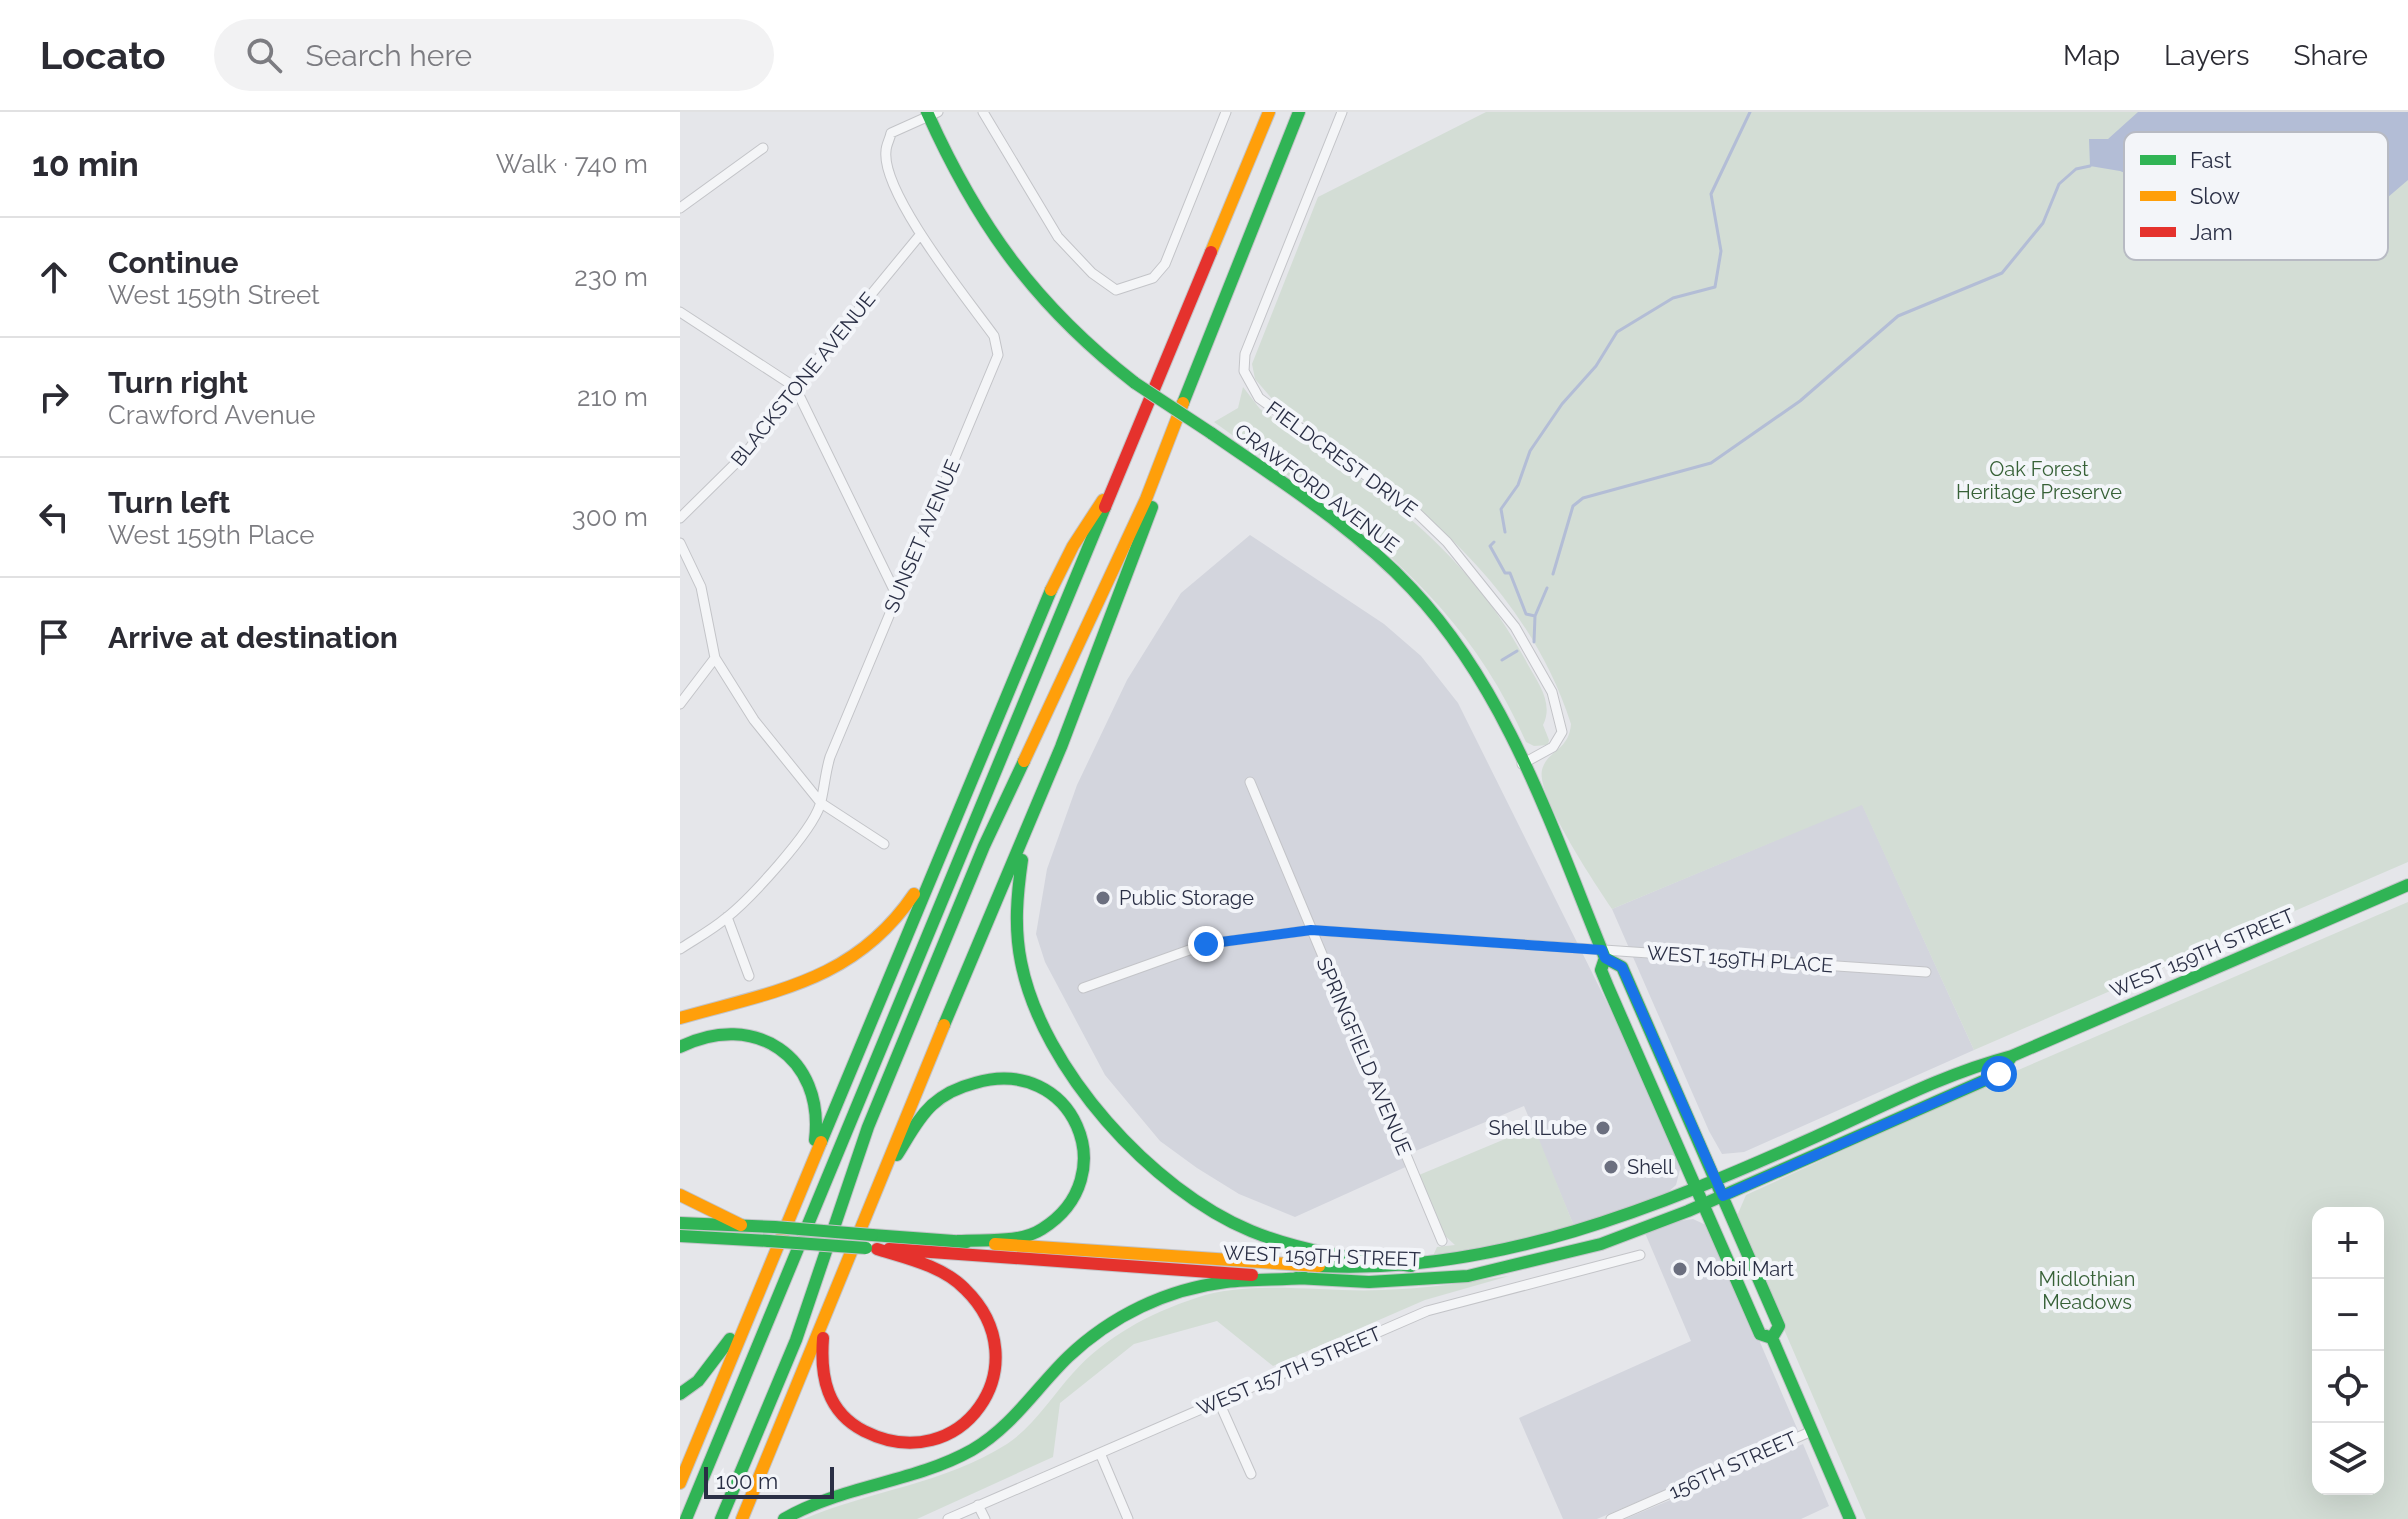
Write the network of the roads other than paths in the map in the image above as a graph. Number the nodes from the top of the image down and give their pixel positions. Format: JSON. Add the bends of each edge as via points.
{"nodes":[{"id":1,"x":983,"y":112,"type":"edge"},
{"id":2,"x":1226,"y":112,"type":"edge"},
{"id":3,"x":1269,"y":112,"type":"edge"},
{"id":4,"x":1299,"y":112,"type":"edge"},
{"id":5,"x":1342,"y":112,"type":"edge"},
{"id":6,"x":931,"y":113,"type":"edge"},
{"id":7,"x":763,"y":148,"type":"dead end"},
{"id":8,"x":680,"y":208,"type":"edge"},
{"id":9,"x":920,"y":235,"type":"junction"},
{"id":10,"x":680,"y":312,"type":"edge"},
{"id":11,"x":795,"y":387,"type":"junction"},
{"id":12,"x":1164,"y":451,"type":"junction"},
{"id":13,"x":1116,"y":483,"type":"junction"},
{"id":14,"x":680,"y":518,"type":"edge"},
{"id":15,"x":680,"y":543,"type":"edge"},
{"id":16,"x":897,"y":596,"type":"junction"},
{"id":17,"x":715,"y":658,"type":"junction"},
{"id":18,"x":680,"y":704,"type":"edge"},
{"id":19,"x":1522,"y":764,"type":"junction"},
{"id":20,"x":1250,"y":782,"type":"dead end"},
{"id":21,"x":1045,"y":785,"type":"junction"},
{"id":22,"x":821,"y":803,"type":"junction"},
{"id":23,"x":956,"y":815,"type":"junction"},
{"id":24,"x":884,"y":844,"type":"dead end"},
{"id":25,"x":2408,"y":885,"type":"edge"},
{"id":26,"x":727,"y":917,"type":"junction"},
{"id":27,"x":1311,"y":930,"type":"junction"},
{"id":28,"x":680,"y":949,"type":"edge"},
{"id":29,"x":1604,"y":954,"type":"junction"},
{"id":30,"x":1926,"y":972,"type":"dead end"},
{"id":31,"x":749,"y":976,"type":"dead end"},
{"id":32,"x":1083,"y":988,"type":"dead end"},
{"id":33,"x":680,"y":1018,"type":"edge"},
{"id":34,"x":680,"y":1047,"type":"edge"},
{"id":35,"x":2012,"y":1056,"type":"junction"},
{"id":36,"x":1715,"y":1178,"type":"junction"},
{"id":37,"x":800,"y":1187,"type":"junction"},
{"id":38,"x":878,"y":1187,"type":"junction"},
{"id":39,"x":1695,"y":1187,"type":"junction"},
{"id":40,"x":680,"y":1195,"type":"edge"},
{"id":41,"x":1723,"y":1196,"type":"junction"},
{"id":42,"x":1703,"y":1205,"type":"junction"},
{"id":43,"x":680,"y":1223,"type":"edge"},
{"id":44,"x":741,"y":1225,"type":"junction"},
{"id":45,"x":680,"y":1236,"type":"edge"},
{"id":46,"x":958,"y":1241,"type":"junction"},
{"id":47,"x":1442,"y":1241,"type":"dead end"},
{"id":48,"x":872,"y":1248,"type":"junction"},
{"id":49,"x":1640,"y":1255,"type":"dead end"},
{"id":50,"x":1411,"y":1266,"type":"junction"},
{"id":51,"x":1305,"y":1278,"type":"junction"},
{"id":52,"x":752,"y":1304,"type":"junction"},
{"id":53,"x":826,"y":1317,"type":"junction"},
{"id":54,"x":1772,"y":1338,"type":"junction"},
{"id":55,"x":680,"y":1394,"type":"edge"},
{"id":56,"x":1219,"y":1402,"type":"junction"},
{"id":57,"x":1812,"y":1431,"type":"junction"},
{"id":58,"x":1100,"y":1453,"type":"junction"},
{"id":59,"x":1251,"y":1474,"type":"dead end"},
{"id":60,"x":680,"y":1483,"type":"edge"},
{"id":61,"x":978,"y":1505,"type":"junction"},
{"id":62,"x":686,"y":1519,"type":"edge"},
{"id":63,"x":721,"y":1519,"type":"edge"},
{"id":64,"x":742,"y":1519,"type":"edge"},
{"id":65,"x":784,"y":1519,"type":"edge"},
{"id":66,"x":948,"y":1519,"type":"edge"},
{"id":67,"x":985,"y":1519,"type":"edge"},
{"id":68,"x":1128,"y":1519,"type":"edge"},
{"id":69,"x":1611,"y":1519,"type":"edge"},
{"id":70,"x":1850,"y":1519,"type":"edge"}],
"edges":[{"from":1,"to":2,"type":"street","via":[[1058,237],[1116,290],[1153,278],[1165,264]]},
{"from":3,"to":13,"type":"main road"},
{"from":4,"to":12,"type":"main road"},
{"from":5,"to":19,"type":"street","name":"FIELDCREST DRIVE","via":[[1245,354],[1244,371],[1259,398],[1415,511],[1479,578],[1515,627],[1552,692],[1562,732],[1553,747]]},
{"from":6,"to":9,"type":"street","name":"SUNSET AVENUE","via":[[891,133],[885,153]]},
{"from":6,"to":19,"type":"main road","name":"CRAWFORD AVENUE","bridge":true,"via":[[959,186],[1021,280],[1094,353],[1361,542],[1414,591],[1490,699]]},
{"from":7,"to":8,"type":"street"},
{"from":9,"to":11,"type":"street","name":"BLACKSTONE AVENUE"},
{"from":9,"to":16,"type":"street","name":"SUNSET AVENUE","via":[[994,336],[998,355]]},
{"from":10,"to":11,"type":"street"},
{"from":11,"to":14,"type":"street","name":"BLACKSTONE AVENUE","via":[[746,453]]},
{"from":11,"to":16,"type":"street"},
{"from":12,"to":21,"type":"main road","via":[[1151,512]]},
{"from":12,"to":63,"type":"main road","via":[[984,846],[868,1127],[796,1340]]},
{"from":13,"to":23,"type":"main road","via":[[1090,516],[1047,602]]},
{"from":13,"to":62,"type":"main road"},
{"from":15,"to":17,"type":"street","via":[[701,587]]},
{"from":16,"to":22,"type":"street","name":"SUNSET AVENUE","via":[[830,757]]},
{"from":17,"to":18,"type":"street"},
{"from":17,"to":22,"type":"street","via":[[785,763]]},
{"from":19,"to":29,"type":"main road","name":"CRAWFORD AVENUE"},
{"from":20,"to":27,"type":"street","name":"SPRINGFIELD AVENUE"},
{"from":21,"to":38,"type":"main road"},
{"from":21,"to":50,"type":"main road","via":[[1017,875],[1013,920],[1036,1010],[1098,1111],[1134,1153],[1181,1194],[1229,1221],[1288,1245]]},
{"from":22,"to":24,"type":"street"},
{"from":22,"to":26,"type":"street","name":"SUNSET AVENUE","via":[[796,844]]},
{"from":23,"to":33,"type":"main road","via":[[905,912],[860,955],[816,979]]},
{"from":23,"to":37,"type":"main road"},
{"from":25,"to":35,"type":"main road","name":"WEST 159TH STREET"},
{"from":26,"to":28,"type":"street","name":"SUNSET AVENUE"},
{"from":26,"to":31,"type":"street"},
{"from":27,"to":29,"type":"street","name":"WEST 159TH PLACE"},
{"from":27,"to":32,"type":"street","name":"WEST 159TH PLACE","via":[[1206,944]]},
{"from":27,"to":47,"type":"street","name":"SPRINGFIELD AVENUE"},
{"from":29,"to":30,"type":"street","name":"WEST 159TH PLACE"},
{"from":29,"to":36,"type":"main road","name":"CRAWFORD AVENUE","via":[[1622,967]]},
{"from":29,"to":39,"type":"main road","name":"CRAWFORD AVENUE","via":[[1601,970]]},
{"from":34,"to":37,"type":"main road","via":[[721,1030],[748,1033],[775,1044],[800,1067],[816,1097],[817,1132]]},
{"from":35,"to":36,"type":"main road","name":"WEST 159TH STREET","via":[[1969,1067]]},
{"from":35,"to":41,"type":"main road","name":"WEST 159TH STREET","via":[[1999,1074]]},
{"from":36,"to":39,"type":"main road","name":"WEST 159TH STREET"},
{"from":36,"to":41,"type":"main road","name":"CRAWFORD AVENUE"},
{"from":37,"to":52,"type":"main road"},
{"from":38,"to":46,"type":"main road","via":[[932,1104],[953,1091],[993,1073],[1023,1075],[1046,1087],[1068,1108],[1080,1133],[1086,1158],[1076,1196],[1053,1222],[1031,1234]]},
{"from":38,"to":53,"type":"main road"},
{"from":39,"to":42,"type":"main road","name":"CRAWFORD AVENUE"},
{"from":39,"to":50,"type":"main road","name":"WEST 159TH STREET","via":[[1545,1242]]},
{"from":40,"to":44,"type":"main road"},
{"from":41,"to":42,"type":"main road","name":"WEST 159TH STREET"},
{"from":41,"to":54,"type":"main road","name":"CRAWFORD AVENUE","via":[[1779,1326]]},
{"from":42,"to":51,"type":"main road","name":"WEST 159TH STREET","via":[[1601,1244],[1510,1269],[1420,1281]]},
{"from":42,"to":54,"type":"main road","name":"CRAWFORD AVENUE","via":[[1760,1334]]},
{"from":43,"to":44,"type":"main road","name":"WEST 159TH STREET"},
{"from":44,"to":46,"type":"main road","name":"WEST 159TH STREET","bridge":true},
{"from":45,"to":48,"type":"main road","name":"WEST 159TH STREET","bridge":true},
{"from":46,"to":50,"type":"main road","name":"WEST 159TH STREET","via":[[1332,1267]]},
{"from":48,"to":51,"type":"main road","name":"WEST 159TH STREET"},
{"from":48,"to":53,"type":"main road","via":[[928,1265],[966,1289],[985,1314],[998,1359],[991,1392],[974,1417],[947,1438],[917,1447],[886,1445],[866,1436],[841,1417],[824,1389],[820,1360]]},
{"from":49,"to":56,"type":"street","name":"WEST 157TH STREET","via":[[1427,1311]]},
{"from":51,"to":65,"type":"main road","via":[[1228,1282],[1154,1300],[1091,1337],[1012,1421],[972,1451],[932,1468],[835,1494]]},
{"from":52,"to":55,"type":"main road","via":[[721,1353]]},
{"from":52,"to":60,"type":"main road"},
{"from":53,"to":64,"type":"main road"},
{"from":54,"to":57,"type":"main road","name":"CRAWFORD AVENUE"},
{"from":56,"to":58,"type":"street","name":"WEST 157TH STREET"},
{"from":56,"to":59,"type":"street"},
{"from":57,"to":69,"type":"street","name":"156TH STREET"},
{"from":57,"to":70,"type":"main road","name":"CRAWFORD AVENUE"},
{"from":58,"to":61,"type":"street","name":"WEST 157TH STREET"},
{"from":58,"to":68,"type":"street"},
{"from":61,"to":66,"type":"street","name":"WEST 157TH STREET"},
{"from":61,"to":67,"type":"street"}]}
